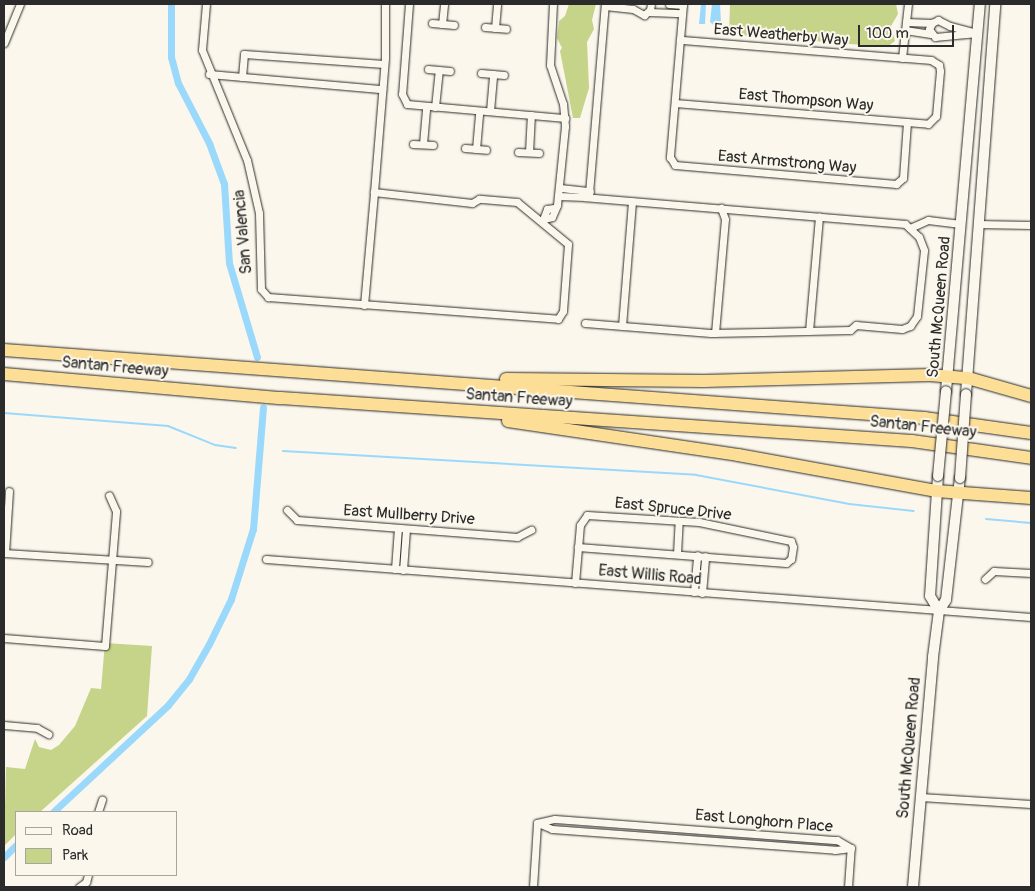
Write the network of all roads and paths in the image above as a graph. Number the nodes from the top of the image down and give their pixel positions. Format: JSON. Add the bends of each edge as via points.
{"nodes":[{"id":1,"x":20,"y":4,"type":"edge"},
{"id":2,"x":206,"y":4,"type":"edge"},
{"id":3,"x":385,"y":4,"type":"edge"},
{"id":4,"x":409,"y":4,"type":"edge"},
{"id":5,"x":444,"y":4,"type":"edge"},
{"id":6,"x":497,"y":4,"type":"edge"},
{"id":7,"x":553,"y":4,"type":"edge"},
{"id":8,"x":651,"y":4,"type":"edge"},
{"id":9,"x":669,"y":4,"type":"edge"},
{"id":10,"x":908,"y":4,"type":"edge"},
{"id":11,"x":980,"y":4,"type":"edge"},
{"id":12,"x":995,"y":4,"type":"edge"},
{"id":13,"x":605,"y":5,"type":"edge"},
{"id":14,"x":683,"y":7,"type":"edge"},
{"id":15,"x":649,"y":12,"type":"junction"},
{"id":16,"x":906,"y":22,"type":"junction"},
{"id":17,"x":932,"y":22,"type":"junction"},
{"id":18,"x":432,"y":23,"type":"dead end"},
{"id":19,"x":442,"y":24,"type":"junction"},
{"id":20,"x":454,"y":25,"type":"dead end"},
{"id":21,"x":485,"y":27,"type":"dead end"},
{"id":22,"x":495,"y":28,"type":"junction"},
{"id":23,"x":506,"y":29,"type":"dead end"},
{"id":24,"x":905,"y":30,"type":"junction"},
{"id":25,"x":977,"y":33,"type":"junction"},
{"id":26,"x":931,"y":34,"type":"junction"},
{"id":27,"x":992,"y":35,"type":"junction"},
{"id":28,"x":680,"y":40,"type":"junction"},
{"id":29,"x":4,"y":44,"type":"edge"},
{"id":30,"x":902,"y":58,"type":"junction"},
{"id":31,"x":384,"y":64,"type":"junction"},
{"id":32,"x":428,"y":69,"type":"dead end"},
{"id":33,"x":439,"y":70,"type":"junction"},
{"id":34,"x":450,"y":70,"type":"dead end"},
{"id":35,"x":481,"y":73,"type":"dead end"},
{"id":36,"x":209,"y":74,"type":"junction"},
{"id":37,"x":493,"y":74,"type":"junction"},
{"id":38,"x":504,"y":75,"type":"dead end"},
{"id":39,"x":242,"y":77,"type":"junction"},
{"id":40,"x":382,"y":89,"type":"junction"},
{"id":41,"x":675,"y":103,"type":"junction"},
{"id":42,"x":426,"y":106,"type":"junction"},
{"id":43,"x":435,"y":107,"type":"junction"},
{"id":44,"x":479,"y":111,"type":"junction"},
{"id":45,"x":490,"y":112,"type":"junction"},
{"id":46,"x":531,"y":115,"type":"junction"},
{"id":47,"x":565,"y":118,"type":"junction"},
{"id":48,"x":934,"y":120,"type":"joint"},
{"id":49,"x":907,"y":122,"type":"junction"},
{"id":50,"x":413,"y":144,"type":"dead end"},
{"id":51,"x":423,"y":144,"type":"junction"},
{"id":52,"x":434,"y":145,"type":"dead end"},
{"id":53,"x":464,"y":148,"type":"dead end"},
{"id":54,"x":476,"y":149,"type":"junction"},
{"id":55,"x":486,"y":150,"type":"dead end"},
{"id":56,"x":518,"y":152,"type":"dead end"},
{"id":57,"x":529,"y":152,"type":"junction"},
{"id":58,"x":539,"y":153,"type":"dead end"},
{"id":59,"x":374,"y":192,"type":"junction"},
{"id":60,"x":559,"y":192,"type":"junction"},
{"id":61,"x":588,"y":194,"type":"junction"},
{"id":62,"x":632,"y":201,"type":"junction"},
{"id":63,"x":721,"y":208,"type":"junction"},
{"id":64,"x":819,"y":216,"type":"junction"},
{"id":65,"x":543,"y":221,"type":"junction"},
{"id":66,"x":961,"y":224,"type":"junction"},
{"id":67,"x":976,"y":224,"type":"junction"},
{"id":68,"x":1031,"y":225,"type":"edge"},
{"id":69,"x":910,"y":228,"type":"junction"},
{"id":70,"x":364,"y":305,"type":"junction"},
{"id":71,"x":585,"y":323,"type":"dead end"},
{"id":72,"x":622,"y":326,"type":"junction"},
{"id":73,"x":809,"y":331,"type":"junction"},
{"id":74,"x":715,"y":333,"type":"junction"},
{"id":75,"x":4,"y":350,"type":"edge"},
{"id":76,"x":4,"y":374,"type":"edge"},
{"id":77,"x":947,"y":376,"type":"junction"},
{"id":78,"x":378,"y":378,"type":"junction"},
{"id":79,"x":968,"y":378,"type":"junction"},
{"id":80,"x":1031,"y":396,"type":"edge"},
{"id":81,"x":281,"y":398,"type":"junction"},
{"id":82,"x":1031,"y":433,"type":"edge"},
{"id":83,"x":1031,"y":458,"type":"edge"},
{"id":84,"x":10,"y":491,"type":"dead end"},
{"id":85,"x":936,"y":491,"type":"junction"},
{"id":86,"x":109,"y":494,"type":"dead end"},
{"id":87,"x":959,"y":494,"type":"junction"},
{"id":88,"x":1031,"y":498,"type":"edge"},
{"id":89,"x":287,"y":510,"type":"dead end"},
{"id":90,"x":679,"y":521,"type":"junction"},
{"id":91,"x":398,"y":528,"type":"junction"},
{"id":92,"x":406,"y":528,"type":"junction"},
{"id":93,"x":531,"y":530,"type":"dead end"},
{"id":94,"x":396,"y":546,"type":"junction"},
{"id":95,"x":405,"y":546,"type":"junction"},
{"id":96,"x":578,"y":547,"type":"junction"},
{"id":97,"x":4,"y":553,"type":"edge"},
{"id":98,"x":677,"y":554,"type":"junction"},
{"id":99,"x":697,"y":556,"type":"junction"},
{"id":100,"x":705,"y":556,"type":"junction"},
{"id":101,"x":266,"y":559,"type":"dead end"},
{"id":102,"x":112,"y":560,"type":"junction"},
{"id":103,"x":148,"y":562,"type":"dead end"},
{"id":104,"x":394,"y":570,"type":"junction"},
{"id":105,"x":403,"y":570,"type":"junction"},
{"id":106,"x":1031,"y":572,"type":"edge"},
{"id":107,"x":984,"y":579,"type":"dead end"},
{"id":108,"x":575,"y":583,"type":"junction"},
{"id":109,"x":694,"y":592,"type":"junction"},
{"id":110,"x":702,"y":593,"type":"junction"},
{"id":111,"x":939,"y":611,"type":"junction"},
{"id":112,"x":1031,"y":617,"type":"edge"},
{"id":113,"x":4,"y":638,"type":"edge"},
{"id":114,"x":4,"y":724,"type":"edge"},
{"id":115,"x":48,"y":734,"type":"dead end"},
{"id":116,"x":920,"y":797,"type":"junction"},
{"id":117,"x":102,"y":800,"type":"dead end"},
{"id":118,"x":1031,"y":804,"type":"edge"},
{"id":119,"x":98,"y":811,"type":"edge"},
{"id":120,"x":574,"y":821,"type":"junction"},
{"id":121,"x":537,"y":823,"type":"junction"},
{"id":122,"x":632,"y":825,"type":"junction"},
{"id":123,"x":690,"y":829,"type":"junction"},
{"id":124,"x":574,"y":830,"type":"junction"},
{"id":125,"x":751,"y":834,"type":"junction"},
{"id":126,"x":631,"y":835,"type":"junction"},
{"id":127,"x":809,"y":838,"type":"junction"},
{"id":128,"x":690,"y":839,"type":"junction"},
{"id":129,"x":751,"y":844,"type":"junction"},
{"id":130,"x":809,"y":848,"type":"junction"},
{"id":131,"x":851,"y":848,"type":"junction"},
{"id":132,"x":88,"y":876,"type":"edge"},
{"id":133,"x":79,"y":887,"type":"edge"},
{"id":134,"x":533,"y":887,"type":"edge"},
{"id":135,"x":848,"y":887,"type":"edge"},
{"id":136,"x":913,"y":887,"type":"edge"}],
"edges":[{"from":1,"to":29,"type":"street"},
{"from":2,"to":36,"type":"street","name":"San Valencia","via":[[202,50]]},
{"from":3,"to":31,"type":"street"},
{"from":4,"to":42,"type":"street","via":[[403,101]]},
{"from":5,"to":19,"type":"street"},
{"from":6,"to":22,"type":"street"},
{"from":7,"to":47,"type":"street","via":[[550,65]]},
{"from":8,"to":15,"type":"street"},
{"from":9,"to":14,"type":"street"},
{"from":10,"to":16,"type":"street"},
{"from":11,"to":25,"type":"main road","name":"South McQueen Road"},
{"from":12,"to":27,"type":"main road","name":"South McQueen Road"},
{"from":13,"to":15,"type":"street","via":[[633,9],[641,15]]},
{"from":13,"to":61,"type":"street"},
{"from":14,"to":15,"type":"street"},
{"from":14,"to":28,"type":"street"},
{"from":16,"to":17,"type":"street"},
{"from":16,"to":24,"type":"street"},
{"from":17,"to":25,"type":"street","via":[[942,20],[950,26]]},
{"from":17,"to":26,"type":"street"},
{"from":18,"to":19,"type":"street"},
{"from":19,"to":20,"type":"street"},
{"from":21,"to":22,"type":"street"},
{"from":22,"to":23,"type":"street"},
{"from":24,"to":26,"type":"street"},
{"from":24,"to":30,"type":"street"},
{"from":25,"to":26,"type":"street","via":[[949,34],[940,38]]},
{"from":25,"to":27,"type":"main road"},
{"from":25,"to":66,"type":"main road","name":"South McQueen Road"},
{"from":27,"to":67,"type":"main road","name":"South McQueen Road"},
{"from":28,"to":30,"type":"street","name":"East Weatherby Way"},
{"from":28,"to":41,"type":"street"},
{"from":30,"to":48,"type":"street","name":"East Weatherby Way","via":[[931,60],[939,65]]},
{"from":31,"to":39,"type":"street","via":[[244,54]]},
{"from":31,"to":40,"type":"street"},
{"from":32,"to":33,"type":"street"},
{"from":33,"to":34,"type":"street"},
{"from":33,"to":43,"type":"street"},
{"from":35,"to":37,"type":"street"},
{"from":36,"to":39,"type":"street"},
{"from":36,"to":70,"type":"street","name":"San Valencia","via":[[250,169],[259,213],[261,289],[268,297]]},
{"from":37,"to":38,"type":"street"},
{"from":37,"to":45,"type":"street"},
{"from":39,"to":40,"type":"street"},
{"from":40,"to":59,"type":"street"},
{"from":41,"to":49,"type":"street","name":"East Thompson Way"},
{"from":41,"to":49,"type":"street","name":"East Armstrong Way","via":[[670,157],[673,163],[891,184],[899,182],[903,175]]},
{"from":42,"to":43,"type":"street"},
{"from":42,"to":51,"type":"street"},
{"from":43,"to":44,"type":"street"},
{"from":44,"to":45,"type":"street"},
{"from":44,"to":54,"type":"street"},
{"from":45,"to":46,"type":"street"},
{"from":46,"to":47,"type":"street"},
{"from":46,"to":57,"type":"street"},
{"from":47,"to":60,"type":"street"},
{"from":48,"to":49,"type":"street","name":"East Thompson Way","via":[[928,124]]},
{"from":50,"to":51,"type":"street"},
{"from":51,"to":52,"type":"street"},
{"from":53,"to":54,"type":"street"},
{"from":54,"to":55,"type":"street"},
{"from":56,"to":57,"type":"street"},
{"from":57,"to":58,"type":"street"},
{"from":59,"to":65,"type":"street","name":"San Valencia","via":[[472,203],[479,199],[517,202]]},
{"from":59,"to":70,"type":"street"},
{"from":60,"to":61,"type":"street"},
{"from":60,"to":65,"type":"street","via":[[552,217]]},
{"from":61,"to":62,"type":"street"},
{"from":62,"to":63,"type":"street"},
{"from":62,"to":72,"type":"street"},
{"from":63,"to":64,"type":"street"},
{"from":63,"to":74,"type":"street","via":[[725,219]]},
{"from":64,"to":69,"type":"street","via":[[905,224]]},
{"from":64,"to":73,"type":"street"},
{"from":65,"to":70,"type":"street","name":"San Valencia","via":[[568,244],[563,311],[558,319]]},
{"from":66,"to":67,"type":"main road"},
{"from":66,"to":69,"type":"street","via":[[928,220]]},
{"from":66,"to":77,"type":"main road","name":"South McQueen Road"},
{"from":67,"to":68,"type":"street"},
{"from":67,"to":79,"type":"main road","name":"South McQueen Road"},
{"from":69,"to":73,"type":"street","via":[[924,250],[917,316],[910,326],[902,329],[856,325],[850,330]]},
{"from":71,"to":72,"type":"street"},
{"from":72,"to":74,"type":"street"},
{"from":73,"to":74,"type":"street"},
{"from":75,"to":78,"type":"highway","name":"Santan Freeway"},
{"from":76,"to":81,"type":"highway","name":"Santan Freeway"},
{"from":77,"to":78,"type":"highway","via":[[704,381],[536,380],[433,375]]},
{"from":77,"to":79,"type":"highway"},
{"from":77,"to":85,"type":"main road","name":"South McQueen Road","bridge":true},
{"from":78,"to":82,"type":"highway","name":"Santan Freeway","via":[[924,418]]},
{"from":79,"to":80,"type":"highway"},
{"from":79,"to":87,"type":"main road","name":"South McQueen Road","bridge":true},
{"from":81,"to":83,"type":"highway","name":"Santan Freeway","via":[[912,441]]},
{"from":81,"to":85,"type":"highway","via":[[553,427]]},
{"from":84,"to":97,"type":"street"},
{"from":85,"to":87,"type":"highway"},
{"from":85,"to":111,"type":"main road","name":"South McQueen Road","via":[[930,596]]},
{"from":86,"to":102,"type":"street","via":[[116,511]]},
{"from":87,"to":88,"type":"highway"},
{"from":87,"to":111,"type":"main road","name":"South McQueen Road","via":[[946,600]]},
{"from":89,"to":91,"type":"street","name":"East Mullberry Drive","via":[[297,520]]},
{"from":90,"to":96,"type":"street","name":"East Spruce Drive","via":[[587,515],[581,519]]},
{"from":90,"to":98,"type":"street"},
{"from":90,"to":100,"type":"street","name":"East Spruce Drive","via":[[791,541],[791,558],[786,563]]},
{"from":91,"to":92,"type":"street","name":"East Mullberry Drive"},
{"from":91,"to":94,"type":"street"},
{"from":92,"to":93,"type":"street","name":"East Mullberry Drive","via":[[517,537]]},
{"from":92,"to":95,"type":"street"},
{"from":94,"to":95,"type":"street"},
{"from":94,"to":104,"type":"street"},
{"from":95,"to":105,"type":"street"},
{"from":96,"to":98,"type":"street"},
{"from":96,"to":108,"type":"street"},
{"from":97,"to":102,"type":"street"},
{"from":98,"to":99,"type":"street"},
{"from":99,"to":100,"type":"street"},
{"from":99,"to":109,"type":"street"},
{"from":100,"to":110,"type":"street"},
{"from":101,"to":104,"type":"street","name":"East Willis Road"},
{"from":102,"to":103,"type":"street"},
{"from":102,"to":113,"type":"street","via":[[105,646]]},
{"from":104,"to":105,"type":"street","name":"East Willis Road"},
{"from":105,"to":108,"type":"street","name":"East Willis Road"},
{"from":106,"to":107,"type":"street","via":[[994,571]]},
{"from":108,"to":109,"type":"street","name":"East Willis Road"},
{"from":109,"to":110,"type":"street","name":"East Willis Road"},
{"from":110,"to":111,"type":"street","name":"East Willis Road"},
{"from":111,"to":112,"type":"street","name":"East Willis Road"},
{"from":111,"to":116,"type":"main road","name":"South McQueen Road"},
{"from":114,"to":115,"type":"street","via":[[37,728]]},
{"from":116,"to":118,"type":"street"},
{"from":116,"to":136,"type":"main road","name":"South McQueen Road"},
{"from":117,"to":119,"type":"street"},
{"from":120,"to":121,"type":"street","name":"East Longhorn Place"},
{"from":120,"to":122,"type":"street","name":"East Longhorn Place"},
{"from":120,"to":124,"type":"street"},
{"from":121,"to":124,"type":"street","name":"East Longhorn Place","via":[[552,829]]},
{"from":121,"to":134,"type":"street"},
{"from":122,"to":123,"type":"street","name":"East Longhorn Place"},
{"from":122,"to":126,"type":"street"},
{"from":123,"to":125,"type":"street","name":"East Longhorn Place"},
{"from":123,"to":128,"type":"street"},
{"from":124,"to":126,"type":"street","name":"East Longhorn Place"},
{"from":125,"to":127,"type":"street","name":"East Longhorn Place"},
{"from":125,"to":129,"type":"street"},
{"from":126,"to":128,"type":"street","name":"East Longhorn Place"},
{"from":127,"to":130,"type":"street"},
{"from":127,"to":131,"type":"street","name":"East Longhorn Place","via":[[837,840]]},
{"from":128,"to":129,"type":"street","name":"East Longhorn Place"},
{"from":129,"to":130,"type":"street","name":"East Longhorn Place"},
{"from":130,"to":131,"type":"street","name":"East Longhorn Place"},
{"from":131,"to":135,"type":"street"},
{"from":132,"to":133,"type":"street"}]}
